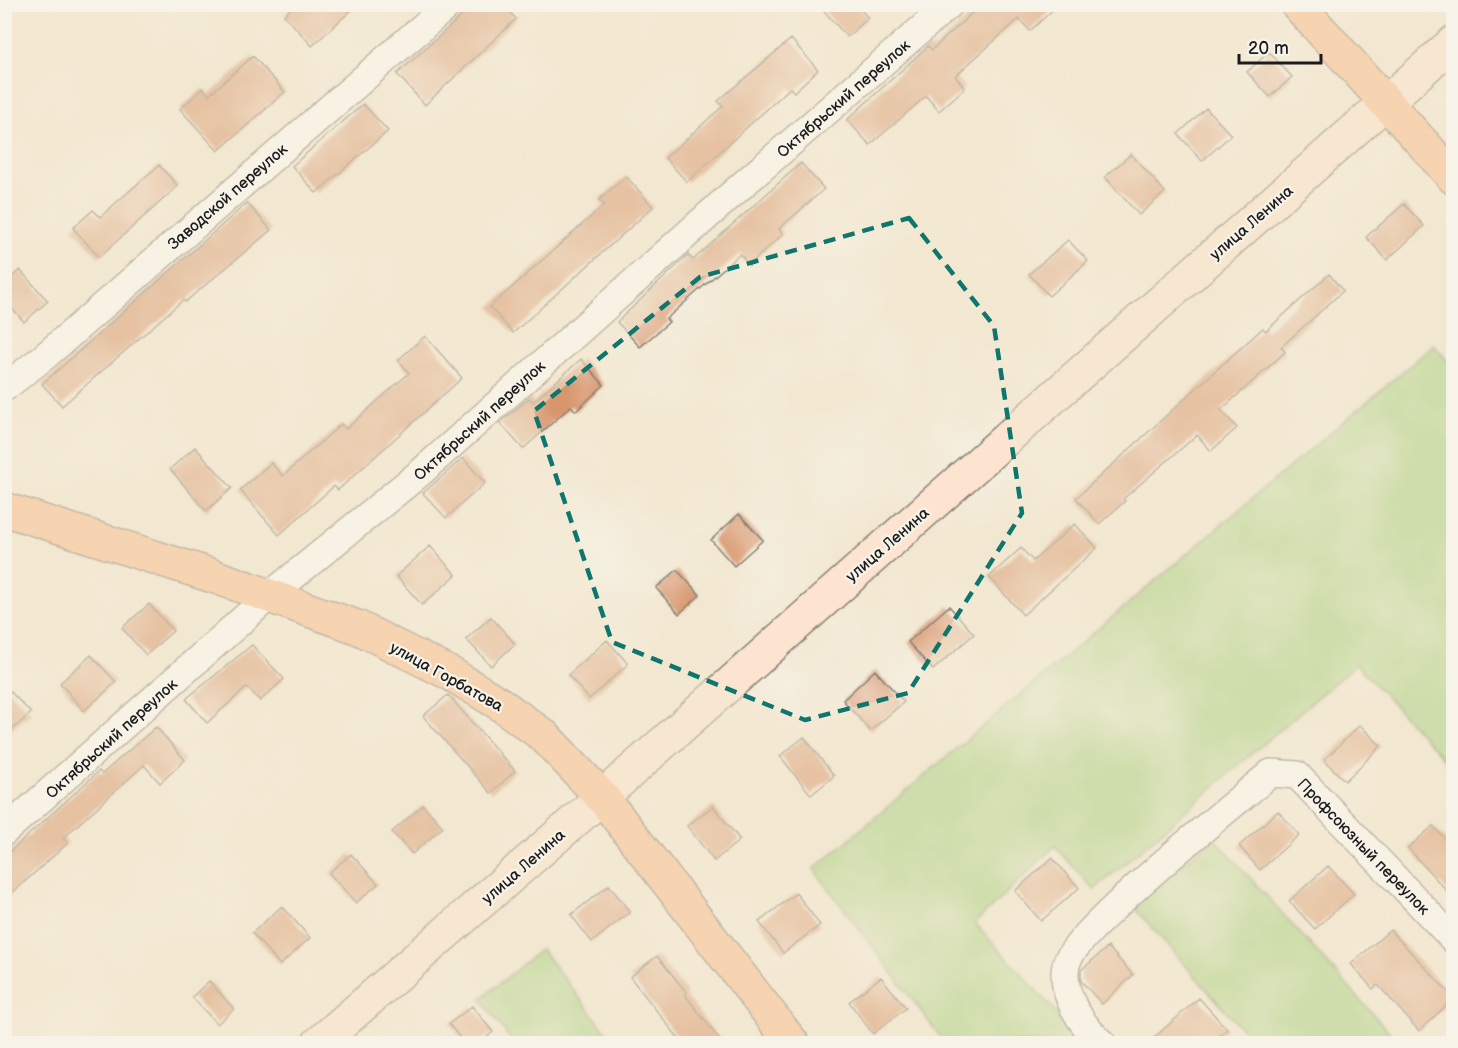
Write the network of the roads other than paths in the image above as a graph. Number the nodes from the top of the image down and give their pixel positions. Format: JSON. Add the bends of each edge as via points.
{"nodes":[{"id":1,"x":449,"y":4,"type":"edge"},
{"id":2,"x":950,"y":4,"type":"edge"},
{"id":3,"x":1297,"y":4,"type":"edge"},
{"id":4,"x":1454,"y":42,"type":"edge"},
{"id":5,"x":1386,"y":103,"type":"junction"},
{"id":6,"x":1454,"y":178,"type":"edge"},
{"id":7,"x":4,"y":388,"type":"edge"},
{"id":8,"x":4,"y":509,"type":"edge"},
{"id":9,"x":269,"y":596,"type":"junction"},
{"id":10,"x":602,"y":797,"type":"junction"},
{"id":11,"x":4,"y":832,"type":"edge"},
{"id":12,"x":1454,"y":940,"type":"edge"},
{"id":13,"x":318,"y":1044,"type":"edge"},
{"id":14,"x":793,"y":1044,"type":"edge"},
{"id":15,"x":1103,"y":1044,"type":"edge"}],
"edges":[{"from":1,"to":7,"type":"street","name":"Заводской переулок"},
{"from":2,"to":9,"type":"street","name":"Октябрьский переулок","via":[[420,473]]},
{"from":3,"to":5,"type":"main road"},
{"from":4,"to":5,"type":"main road","name":"улица Ленина"},
{"from":5,"to":6,"type":"main road"},
{"from":5,"to":10,"type":"main road","name":"улица Ленина"},
{"from":8,"to":9,"type":"main road","name":"улица Горбатова"},
{"from":9,"to":10,"type":"main road","name":"улица Горбатова","via":[[357,627],[461,680],[544,736]]},
{"from":9,"to":11,"type":"street","name":"Октябрьский переулок"},
{"from":10,"to":13,"type":"main road","name":"улица Ленина"},
{"from":10,"to":14,"type":"main road","name":"улица Горбатова"},
{"from":12,"to":15,"type":"street","name":"Профсоюзный переулок","via":[[1297,775],[1271,772],[1157,868],[1078,944],[1066,964],[1067,991],[1076,1013]]}]}
